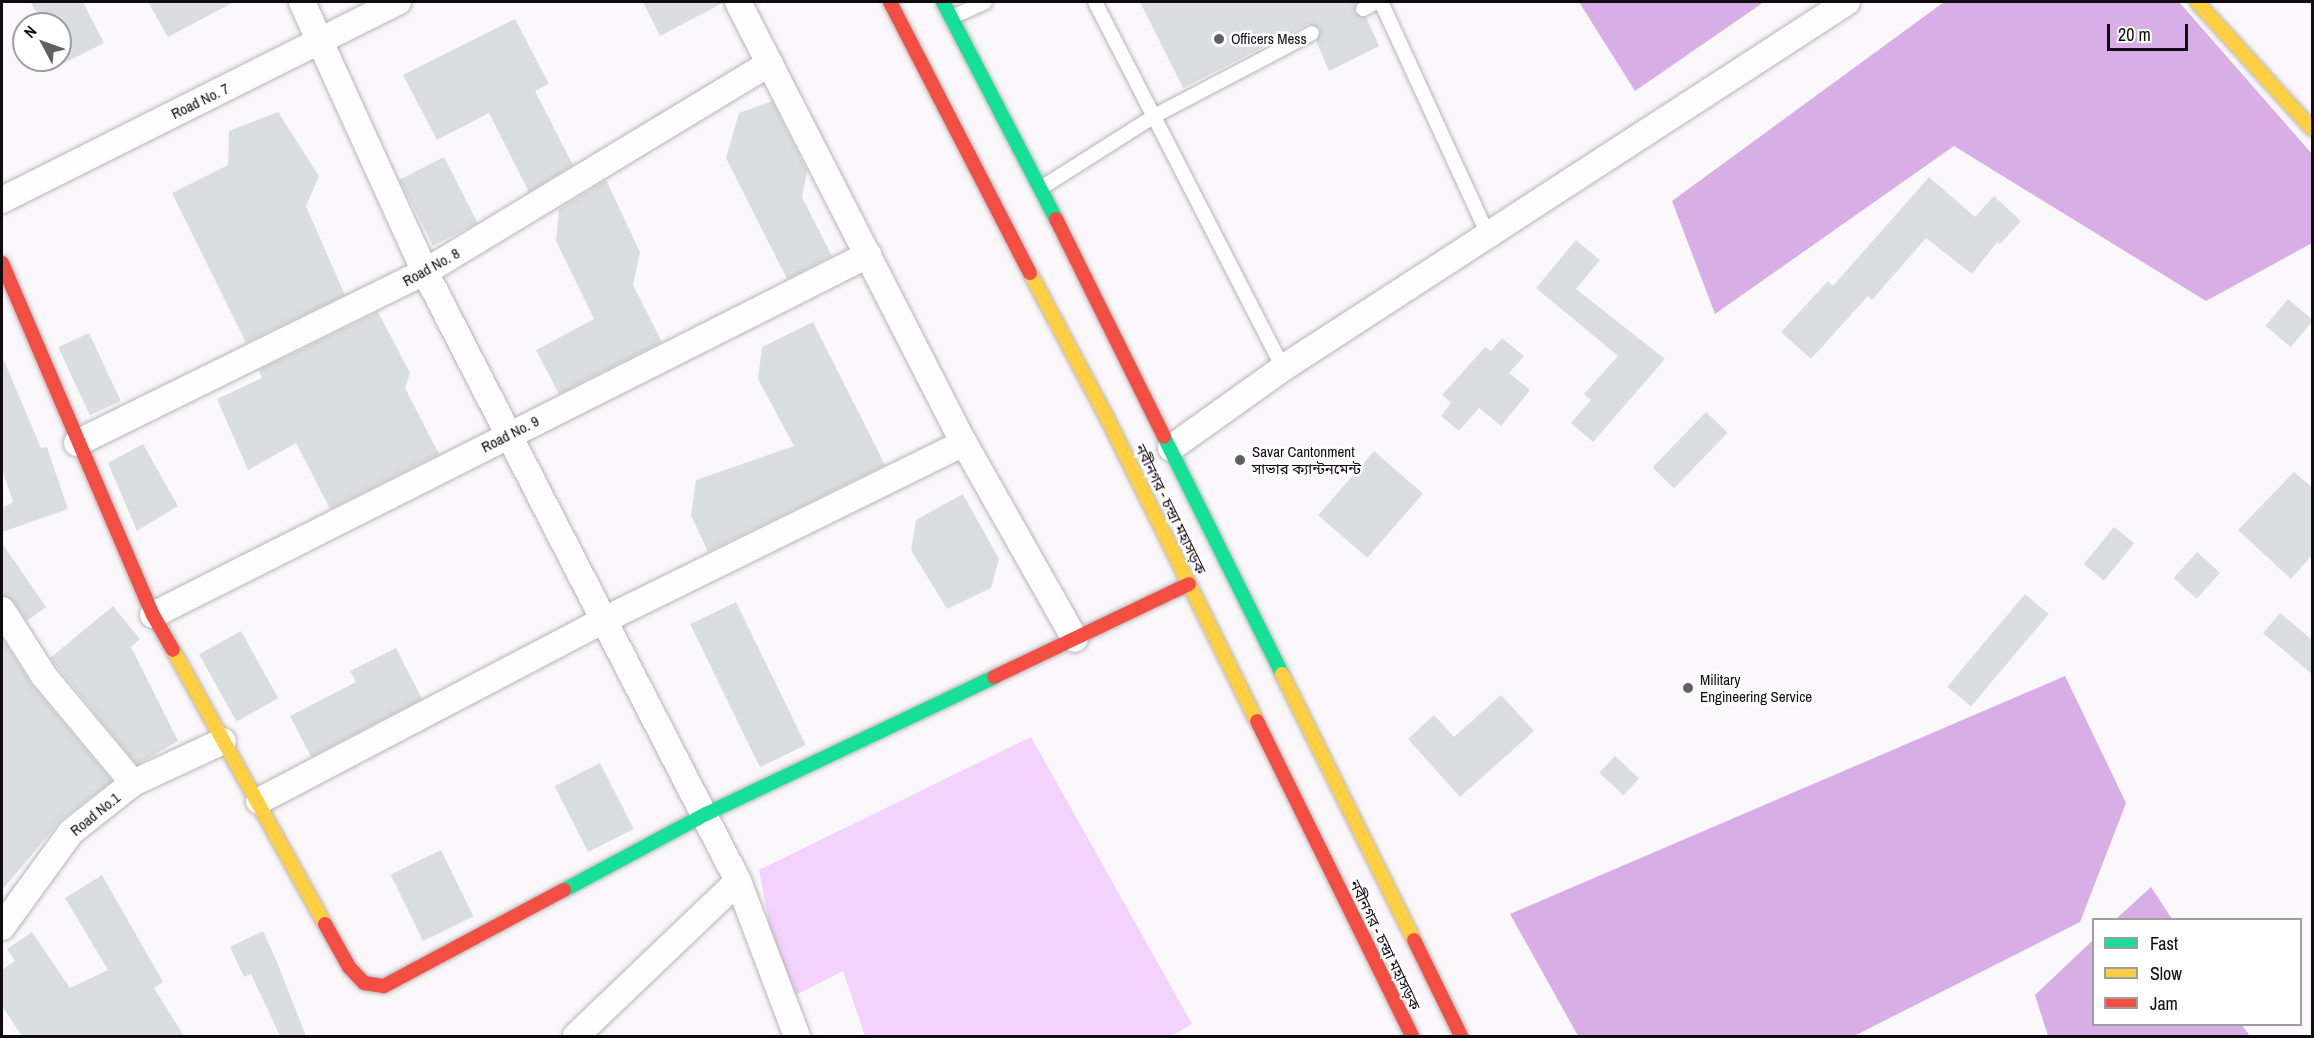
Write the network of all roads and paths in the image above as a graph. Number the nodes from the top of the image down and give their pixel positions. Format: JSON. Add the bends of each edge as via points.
{"nodes":[{"id":1,"x":302,"y":2,"type":"edge"},
{"id":2,"x":398,"y":2,"type":"edge"},
{"id":3,"x":738,"y":2,"type":"edge"},
{"id":4,"x":890,"y":2,"type":"edge"},
{"id":5,"x":943,"y":2,"type":"edge"},
{"id":6,"x":985,"y":2,"type":"edge"},
{"id":7,"x":1095,"y":2,"type":"edge"},
{"id":8,"x":1376,"y":2,"type":"edge"},
{"id":9,"x":1381,"y":2,"type":"edge"},
{"id":10,"x":1847,"y":2,"type":"edge"},
{"id":11,"x":2197,"y":2,"type":"edge"},
{"id":12,"x":1363,"y":9,"type":"dead end"},
{"id":13,"x":952,"y":17,"type":"junction"},
{"id":14,"x":1312,"y":33,"type":"dead end"},
{"id":15,"x":318,"y":43,"type":"junction"},
{"id":16,"x":770,"y":63,"type":"junction"},
{"id":17,"x":1156,"y":115,"type":"junction"},
{"id":18,"x":2313,"y":129,"type":"edge"},
{"id":19,"x":1041,"y":188,"type":"junction"},
{"id":20,"x":2,"y":200,"type":"edge"},
{"id":21,"x":1488,"y":235,"type":"junction"},
{"id":22,"x":868,"y":255,"type":"junction"},
{"id":23,"x":2,"y":262,"type":"edge"},
{"id":24,"x":425,"y":272,"type":"junction"},
{"id":25,"x":1283,"y":368,"type":"junction"},
{"id":26,"x":507,"y":435,"type":"junction"},
{"id":27,"x":77,"y":443,"type":"junction"},
{"id":28,"x":964,"y":443,"type":"junction"},
{"id":29,"x":1171,"y":448,"type":"junction"},
{"id":30,"x":1189,"y":584,"type":"junction"},
{"id":31,"x":2,"y":610,"type":"edge"},
{"id":32,"x":153,"y":615,"type":"junction"},
{"id":33,"x":604,"y":620,"type":"junction"},
{"id":34,"x":1075,"y":639,"type":"junction"},
{"id":35,"x":223,"y":741,"type":"junction"},
{"id":36,"x":133,"y":783,"type":"junction"},
{"id":37,"x":259,"y":801,"type":"junction"},
{"id":38,"x":706,"y":814,"type":"junction"},
{"id":39,"x":738,"y":881,"type":"junction"},
{"id":40,"x":2,"y":927,"type":"edge"},
{"id":41,"x":576,"y":1036,"type":"edge"},
{"id":42,"x":797,"y":1036,"type":"edge"},
{"id":43,"x":1412,"y":1036,"type":"edge"},
{"id":44,"x":1461,"y":1036,"type":"edge"}],
"edges":[{"from":1,"to":15,"type":"street"},
{"from":2,"to":15,"type":"street","name":"Road No. 7"},
{"from":3,"to":16,"type":"street"},
{"from":4,"to":30,"type":"main road","name":"নবীনগর - চন্দ্রা মহাসড়ক"},
{"from":5,"to":13,"type":"main road","name":"নবীনগর - চন্দ্রা মহাসড়ক"},
{"from":6,"to":13,"type":"lane"},
{"from":7,"to":17,"type":"lane"},
{"from":8,"to":12,"type":"lane"},
{"from":9,"to":21,"type":"lane"},
{"from":10,"to":21,"type":"street"},
{"from":11,"to":18,"type":"main road"},
{"from":13,"to":19,"type":"main road","name":"নবীনগর - চন্দ্রা মহাসড়ক"},
{"from":14,"to":17,"type":"lane"},
{"from":15,"to":20,"type":"street","name":"Road No. 7"},
{"from":15,"to":24,"type":"street"},
{"from":16,"to":22,"type":"street"},
{"from":16,"to":24,"type":"street","name":"Road No. 8"},
{"from":17,"to":19,"type":"lane"},
{"from":17,"to":25,"type":"lane"},
{"from":19,"to":29,"type":"main road","name":"নবীনগর - চন্দ্রা মহাসড়ক"},
{"from":21,"to":25,"type":"street"},
{"from":22,"to":26,"type":"street","name":"Road No. 9"},
{"from":22,"to":28,"type":"street"},
{"from":23,"to":27,"type":"main road"},
{"from":24,"to":26,"type":"street"},
{"from":24,"to":27,"type":"street","name":"Road No. 8"},
{"from":25,"to":29,"type":"street"},
{"from":26,"to":32,"type":"street","name":"Road No. 9"},
{"from":26,"to":33,"type":"street"},
{"from":27,"to":32,"type":"main road"},
{"from":28,"to":33,"type":"street"},
{"from":28,"to":34,"type":"street"},
{"from":29,"to":44,"type":"main road","name":"নবীনগর - চন্দ্রা মহাসড়ক"},
{"from":30,"to":34,"type":"main road"},
{"from":30,"to":43,"type":"main road","name":"নবীনগর - চন্দ্রা মহাসড়ক"},
{"from":31,"to":36,"type":"street","via":[[45,676]]},
{"from":32,"to":35,"type":"main road"},
{"from":33,"to":37,"type":"street"},
{"from":33,"to":38,"type":"street"},
{"from":34,"to":38,"type":"main road"},
{"from":35,"to":36,"type":"street","name":"Road No.1"},
{"from":35,"to":37,"type":"main road"},
{"from":36,"to":40,"type":"street","name":"Road No.1","via":[[71,832]]},
{"from":37,"to":38,"type":"main road","via":[[349,967],[364,983],[384,986]]},
{"from":38,"to":39,"type":"street"},
{"from":39,"to":41,"type":"street"},
{"from":39,"to":42,"type":"street"}]}
